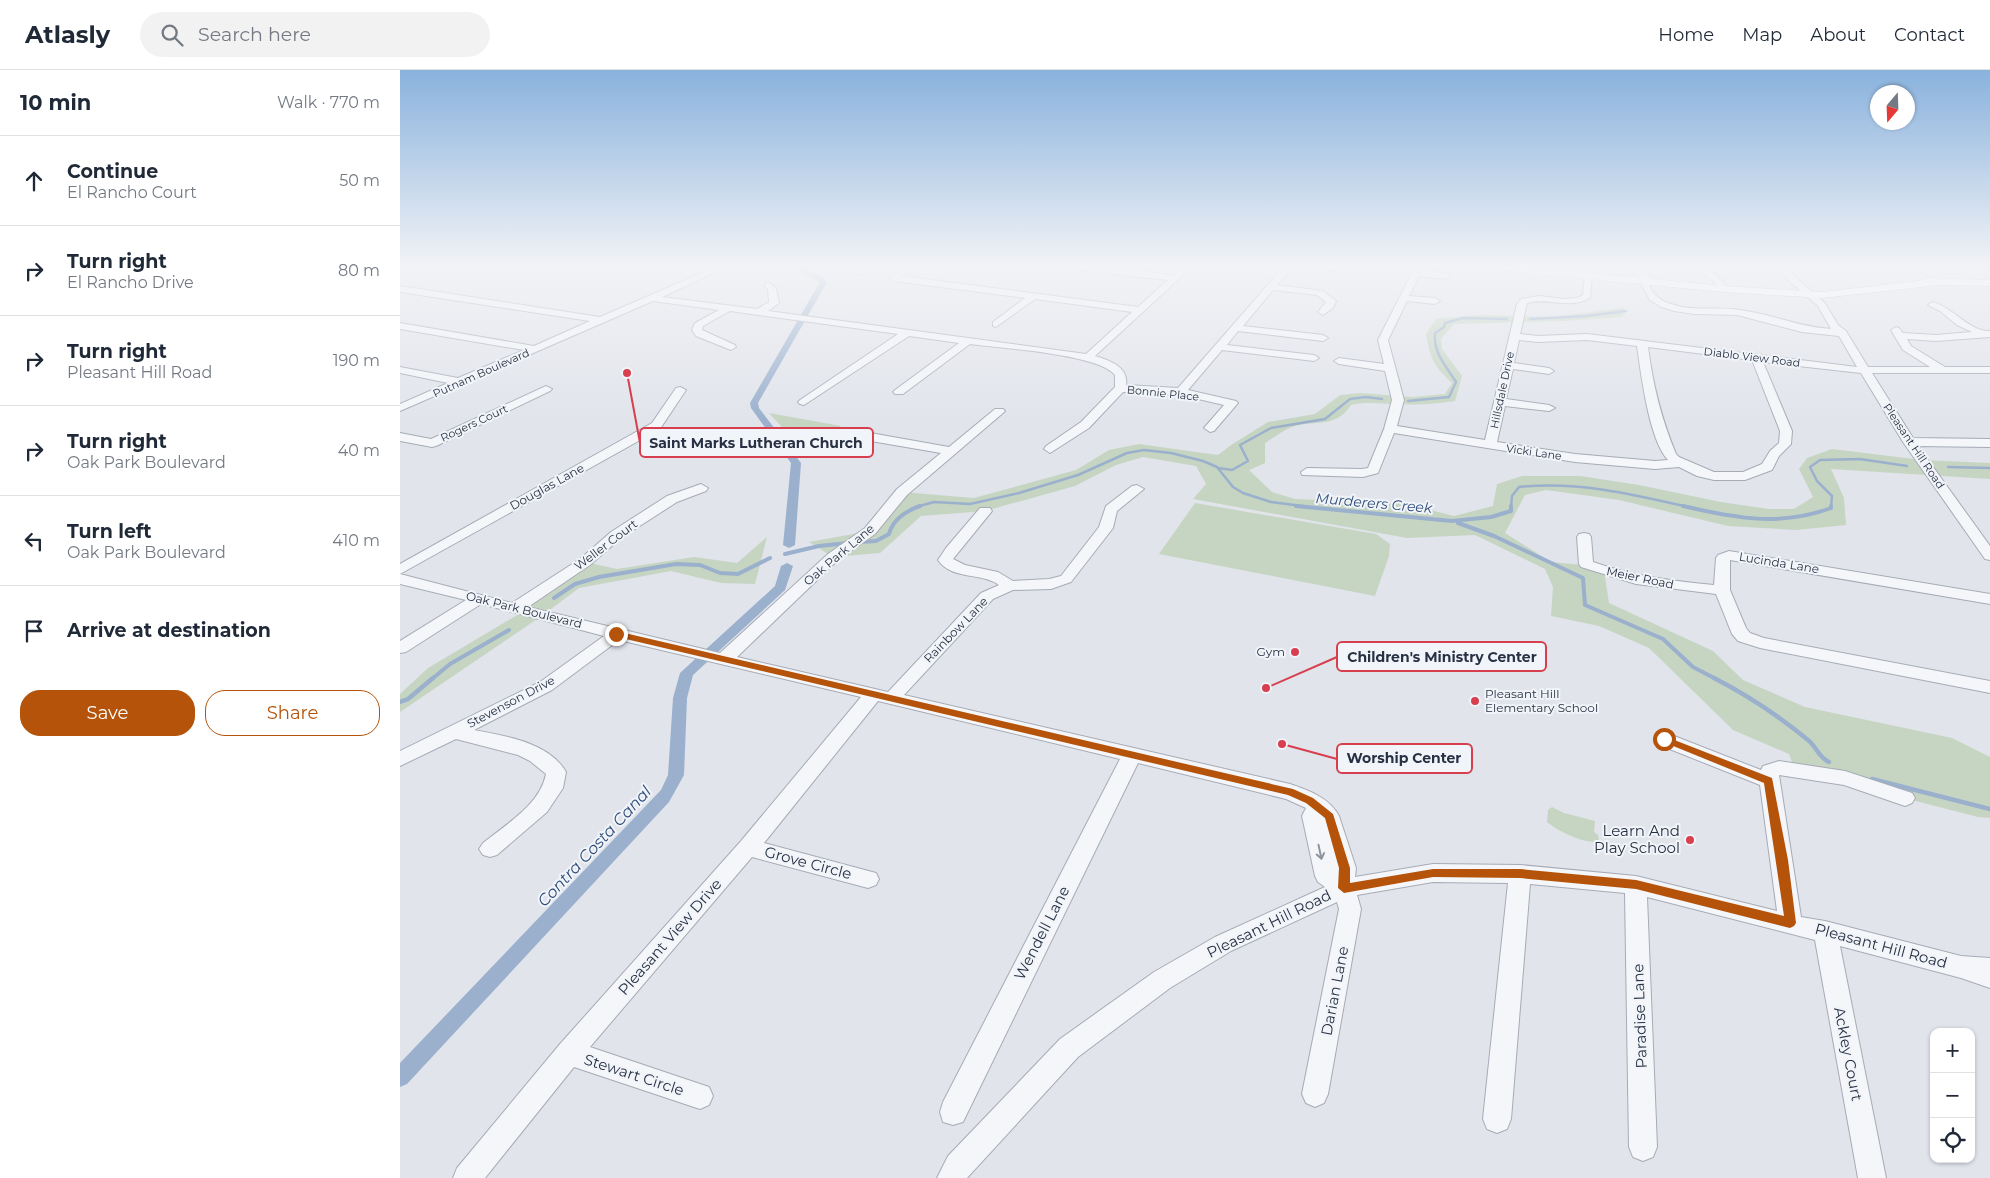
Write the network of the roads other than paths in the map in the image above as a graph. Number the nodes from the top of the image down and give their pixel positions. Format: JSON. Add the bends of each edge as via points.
{"nodes":[{"id":1,"x":580,"y":317,"type":"edge"},
{"id":2,"x":609,"y":317,"type":"edge"},
{"id":3,"x":711,"y":317,"type":"edge"},
{"id":4,"x":794,"y":317,"type":"edge"},
{"id":5,"x":1006,"y":317,"type":"edge"},
{"id":6,"x":1133,"y":317,"type":"edge"},
{"id":7,"x":1245,"y":317,"type":"edge"},
{"id":8,"x":1394,"y":317,"type":"edge"},
{"id":9,"x":1520,"y":317,"type":"edge"},
{"id":10,"x":1757,"y":317,"type":"edge"},
{"id":11,"x":1838,"y":317,"type":"edge"},
{"id":12,"x":1952,"y":317,"type":"edge"},
{"id":13,"x":601,"y":320,"type":"junction"},
{"id":14,"x":996,"y":324,"type":"dead end"},
{"id":15,"x":400,"y":326,"type":"edge"},
{"id":16,"x":1236,"y":328,"type":"junction"},
{"id":17,"x":908,"y":332,"type":"junction"},
{"id":18,"x":1842,"y":333,"type":"junction"},
{"id":19,"x":1986,"y":334,"type":"edge"},
{"id":20,"x":1514,"y":336,"type":"junction"},
{"id":21,"x":1323,"y":338,"type":"dead end"},
{"id":22,"x":969,"y":340,"type":"junction"},
{"id":23,"x":1642,"y":344,"type":"junction"},
{"id":24,"x":731,"y":347,"type":"dead end"},
{"id":25,"x":1220,"y":347,"type":"junction"},
{"id":26,"x":535,"y":349,"type":"junction"},
{"id":27,"x":1088,"y":357,"type":"junction"},
{"id":28,"x":1314,"y":358,"type":"dead end"},
{"id":29,"x":1756,"y":358,"type":"junction"},
{"id":30,"x":1338,"y":362,"type":"dead end"},
{"id":31,"x":1507,"y":365,"type":"junction"},
{"id":32,"x":1390,"y":368,"type":"junction"},
{"id":33,"x":1864,"y":369,"type":"junction"},
{"id":34,"x":400,"y":370,"type":"edge"},
{"id":35,"x":1943,"y":370,"type":"junction"},
{"id":36,"x":1989,"y":370,"type":"edge"},
{"id":37,"x":1548,"y":371,"type":"dead end"},
{"id":38,"x":460,"y":382,"type":"junction"},
{"id":39,"x":1120,"y":388,"type":"junction"},
{"id":40,"x":546,"y":390,"type":"dead end"},
{"id":41,"x":680,"y":390,"type":"dead end"},
{"id":42,"x":899,"y":392,"type":"dead end"},
{"id":43,"x":1181,"y":392,"type":"junction"},
{"id":44,"x":804,"y":402,"type":"dead end"},
{"id":45,"x":1500,"y":402,"type":"junction"},
{"id":46,"x":400,"y":408,"type":"edge"},
{"id":47,"x":1549,"y":408,"type":"dead end"},
{"id":48,"x":999,"y":411,"type":"dead end"},
{"id":49,"x":1210,"y":428,"type":"dead end"},
{"id":50,"x":1390,"y":429,"type":"junction"},
{"id":51,"x":859,"y":435,"type":"dead end"},
{"id":52,"x":400,"y":437,"type":"edge"},
{"id":53,"x":1909,"y":442,"type":"junction"},
{"id":54,"x":1990,"y":443,"type":"edge"},
{"id":55,"x":1490,"y":445,"type":"junction"},
{"id":56,"x":1050,"y":449,"type":"dead end"},
{"id":57,"x":951,"y":451,"type":"junction"},
{"id":58,"x":1679,"y":463,"type":"junction"},
{"id":59,"x":1307,"y":472,"type":"dead end"},
{"id":60,"x":701,"y":488,"type":"dead end"},
{"id":61,"x":1137,"y":489,"type":"dead end"},
{"id":62,"x":985,"y":511,"type":"dead end"},
{"id":63,"x":1584,"y":537,"type":"dead end"},
{"id":64,"x":1990,"y":556,"type":"edge"},
{"id":65,"x":400,"y":570,"type":"edge"},
{"id":66,"x":400,"y":579,"type":"edge"},
{"id":67,"x":1010,"y":586,"type":"junction"},
{"id":68,"x":1722,"y":590,"type":"junction"},
{"id":69,"x":479,"y":599,"type":"junction"},
{"id":70,"x":1990,"y":599,"type":"edge"},
{"id":71,"x":515,"y":608,"type":"junction"},
{"id":72,"x":616,"y":634,"type":"junction"},
{"id":73,"x":400,"y":648,"type":"edge"},
{"id":74,"x":712,"y":656,"type":"junction"},
{"id":75,"x":1990,"y":687,"type":"edge"},
{"id":76,"x":882,"y":697,"type":"junction"},
{"id":77,"x":455,"y":732,"type":"junction"},
{"id":78,"x":1664,"y":739,"type":"dead end"},
{"id":79,"x":1132,"y":755,"type":"junction"},
{"id":80,"x":400,"y":759,"type":"edge"},
{"id":81,"x":1769,"y":781,"type":"junction"},
{"id":82,"x":1906,"y":798,"type":"dead end"},
{"id":83,"x":1316,"y":807,"type":"joint"},
{"id":84,"x":748,"y":847,"type":"junction"},
{"id":85,"x":490,"y":849,"type":"dead end"},
{"id":86,"x":1520,"y":874,"type":"junction"},
{"id":87,"x":868,"y":879,"type":"dead end"},
{"id":88,"x":1636,"y":885,"type":"junction"},
{"id":89,"x":1344,"y":888,"type":"junction"},
{"id":90,"x":1790,"y":923,"type":"junction"},
{"id":91,"x":1824,"y":931,"type":"junction"},
{"id":92,"x":1961,"y":967,"type":"junction"},
{"id":93,"x":1990,"y":968,"type":"edge"},
{"id":94,"x":1990,"y":977,"type":"edge"},
{"id":95,"x":568,"y":1053,"type":"junction"},
{"id":96,"x":1315,"y":1094,"type":"dead end"},
{"id":97,"x":700,"y":1096,"type":"dead end"},
{"id":98,"x":953,"y":1112,"type":"dead end"},
{"id":99,"x":1497,"y":1119,"type":"dead end"},
{"id":100,"x":1643,"y":1147,"type":"dead end"},
{"id":101,"x":467,"y":1178,"type":"edge"},
{"id":102,"x":951,"y":1178,"type":"edge"},
{"id":103,"x":1872,"y":1178,"type":"edge"}],
"edges":[{"from":1,"to":13,"type":"street"},
{"from":2,"to":13,"type":"street","name":"Putnam Boulevard"},
{"from":3,"to":24,"type":"street","via":[[698,325],[697,330]]},
{"from":4,"to":17,"type":"street"},
{"from":5,"to":14,"type":"street"},
{"from":6,"to":27,"type":"street"},
{"from":7,"to":16,"type":"street"},
{"from":8,"to":32,"type":"street","via":[[1383,340]]},
{"from":9,"to":20,"type":"street","name":"Hillsdale Drive"},
{"from":10,"to":18,"type":"street","via":[[1798,328]]},
{"from":11,"to":18,"type":"street","name":"Pleasant Hill Road"},
{"from":12,"to":19,"type":"street"},
{"from":13,"to":26,"type":"street","name":"Putnam Boulevard"},
{"from":15,"to":26,"type":"street"},
{"from":16,"to":21,"type":"street"},
{"from":16,"to":25,"type":"street"},
{"from":17,"to":22,"type":"street"},
{"from":17,"to":44,"type":"street"},
{"from":18,"to":33,"type":"street","name":"Pleasant Hill Road"},
{"from":19,"to":35,"type":"street","via":[[1936,338],[1896,331],[1908,348]]},
{"from":20,"to":23,"type":"street","name":"Diablo View Road","via":[[1538,339],[1587,337]]},
{"from":20,"to":31,"type":"street","name":"Hillsdale Drive"},
{"from":22,"to":27,"type":"street"},
{"from":22,"to":42,"type":"street"},
{"from":23,"to":29,"type":"street","name":"Diablo View Road"},
{"from":23,"to":58,"type":"street","via":[[1656,420],[1670,455]]},
{"from":25,"to":28,"type":"street"},
{"from":25,"to":43,"type":"street"},
{"from":26,"to":38,"type":"street","name":"Putnam Boulevard"},
{"from":27,"to":39,"type":"street","via":[[1116,369],[1121,374]]},
{"from":29,"to":33,"type":"street","name":"Diablo View Road"},
{"from":29,"to":58,"type":"street","via":[[1786,431],[1785,444],[1767,466],[1745,476],[1714,476]]},
{"from":30,"to":32,"type":"street"},
{"from":31,"to":37,"type":"street"},
{"from":31,"to":45,"type":"street","name":"Hillsdale Drive"},
{"from":32,"to":50,"type":"street","via":[[1398,400]]},
{"from":33,"to":35,"type":"street","name":"Diablo View Road"},
{"from":33,"to":53,"type":"street","name":"Pleasant Hill Road"},
{"from":34,"to":38,"type":"street"},
{"from":35,"to":36,"type":"street","name":"Diablo View Road"},
{"from":38,"to":46,"type":"street","name":"Putnam Boulevard"},
{"from":39,"to":43,"type":"street","name":"Bonnie Place"},
{"from":39,"to":56,"type":"street","via":[[1085,426]]},
{"from":40,"to":52,"type":"street","name":"Rogers Court","via":[[432,443]]},
{"from":41,"to":65,"type":"street","name":"Douglas Lane","via":[[656,426]]},
{"from":43,"to":49,"type":"street","name":"Bonnie Place","via":[[1232,403]]},
{"from":45,"to":47,"type":"street"},
{"from":45,"to":55,"type":"street","name":"Hillsdale Drive"},
{"from":48,"to":57,"type":"street","name":"Oak Park Lane"},
{"from":50,"to":55,"type":"street","name":"Vicki Lane"},
{"from":50,"to":59,"type":"street","via":[[1370,472]]},
{"from":51,"to":57,"type":"street"},
{"from":53,"to":54,"type":"street"},
{"from":53,"to":64,"type":"street","name":"Pleasant Hill Road"},
{"from":55,"to":58,"type":"street","name":"Vicki Lane","via":[[1620,462]]},
{"from":57,"to":74,"type":"street","name":"Oak Park Lane","via":[[902,492],[870,531],[833,557]]},
{"from":60,"to":71,"type":"street","name":"Weller Court","via":[[672,499],[616,535],[585,562]]},
{"from":61,"to":67,"type":"street","name":"Rainbow Lane","via":[[1111,509],[1106,528],[1066,579],[1051,584]]},
{"from":62,"to":67,"type":"street","via":[[964,538],[946,554],[945,560],[959,569],[996,576]]},
{"from":63,"to":68,"type":"street","name":"Meier Road","via":[[1586,564],[1604,571],[1667,585]]},
{"from":66,"to":69,"type":"street","name":"Oak Park Boulevard"},
{"from":67,"to":76,"type":"street","name":"Rainbow Lane","via":[[986,596]]},
{"from":68,"to":70,"type":"street","name":"Lucinda Lane","via":[[1723,558],[1729,554]]},
{"from":68,"to":75,"type":"street","name":"Lucinda Lane","via":[[1738,630],[1744,637],[1760,643]]},
{"from":69,"to":71,"type":"street","name":"Oak Park Boulevard"},
{"from":69,"to":73,"type":"street"},
{"from":71,"to":72,"type":"street","name":"Oak Park Boulevard"},
{"from":72,"to":74,"type":"street","name":"Oak Park Boulevard"},
{"from":72,"to":77,"type":"street","name":"Stevenson Drive","via":[[546,686]]},
{"from":74,"to":76,"type":"street","name":"Oak Park Boulevard"},
{"from":76,"to":79,"type":"street","name":"Oak Park Boulevard"},
{"from":76,"to":84,"type":"street","name":"Pleasant View Drive"},
{"from":77,"to":80,"type":"street","name":"Stevenson Drive"},
{"from":77,"to":85,"type":"street","via":[[520,748],[550,763],[556,772],[553,788],[540,807]]},
{"from":78,"to":81,"type":"street"},
{"from":79,"to":83,"type":"street","name":"Oak Park Boulevard","via":[[1290,792],[1310,800]]},
{"from":79,"to":98,"type":"street","name":"Wendell Lane"},
{"from":81,"to":82,"type":"street","via":[[1770,771],[1779,768],[1845,778]]},
{"from":81,"to":90,"type":"street"},
{"from":83,"to":89,"type":"street","name":"Oak Park Boulevard","via":[[1312,816],[1326,876]]},
{"from":84,"to":87,"type":"street","name":"Grove Circle"},
{"from":84,"to":95,"type":"street","name":"Pleasant View Drive"},
{"from":86,"to":88,"type":"street","name":"Pleasant Hill Road"},
{"from":86,"to":89,"type":"street","name":"Pleasant Hill Road","via":[[1433,873]]},
{"from":86,"to":99,"type":"street"},
{"from":88,"to":90,"type":"street","name":"Pleasant Hill Road"},
{"from":88,"to":100,"type":"street","name":"Paradise Lane"},
{"from":89,"to":96,"type":"street","name":"Darian Lane","via":[[1350,908]]},
{"from":89,"to":102,"type":"street","name":"Pleasant Hill Road","via":[[1222,944],[1162,980],[1069,1048],[958,1166]]},
{"from":90,"to":91,"type":"street","name":"Pleasant Hill Road"},
{"from":91,"to":92,"type":"street","name":"Pleasant Hill Road"},
{"from":91,"to":103,"type":"street","name":"Ackley Court"},
{"from":92,"to":93,"type":"street","name":"Pleasant Hill Road"},
{"from":92,"to":94,"type":"street","name":"Pleasant Hill Road"},
{"from":95,"to":97,"type":"street","name":"Stewart Circle"},
{"from":95,"to":101,"type":"street","name":"Pleasant View Drive"}]}
